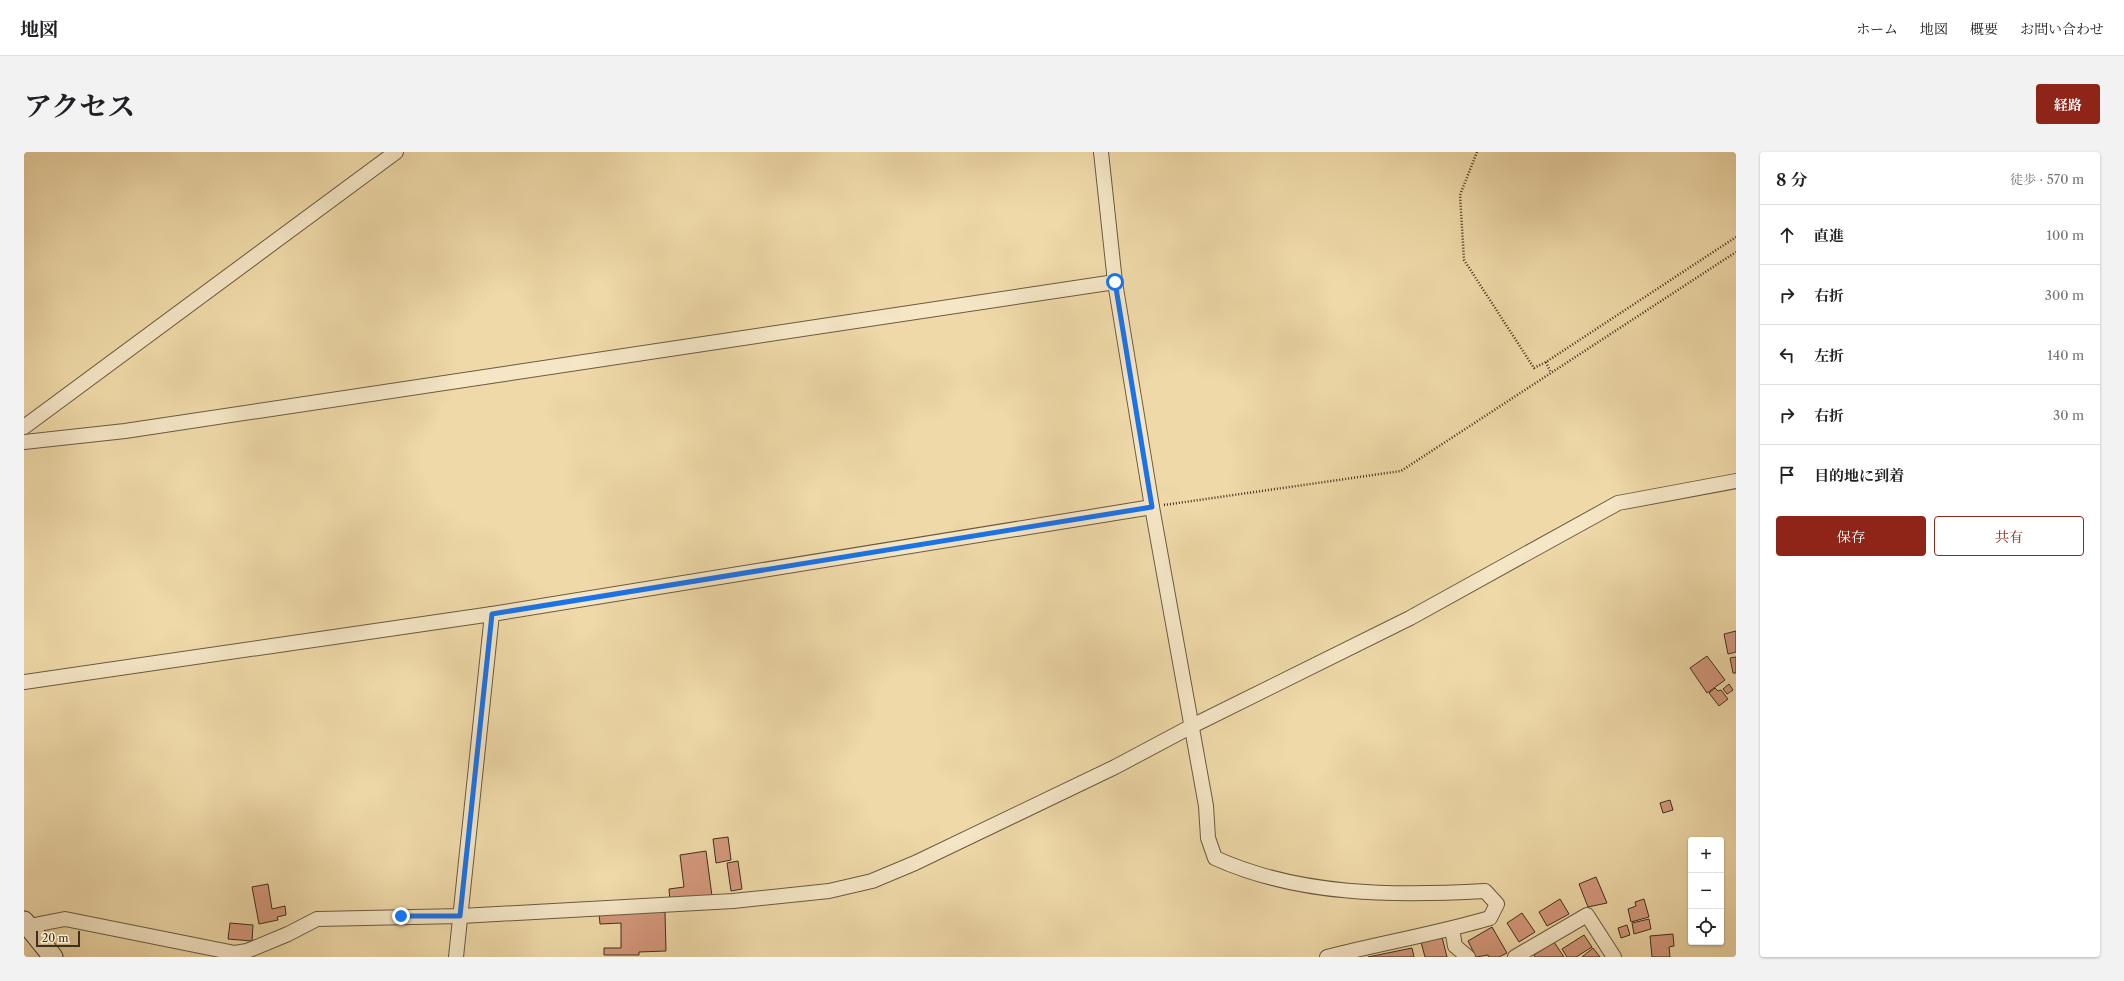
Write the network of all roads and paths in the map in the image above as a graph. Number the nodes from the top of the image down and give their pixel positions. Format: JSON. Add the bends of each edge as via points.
{"nodes":[{"id":1,"x":396,"y":152,"type":"edge"},
{"id":2,"x":1101,"y":152,"type":"edge"},
{"id":3,"x":1477,"y":152,"type":"edge"},
{"id":4,"x":1736,"y":237,"type":"edge"},
{"id":5,"x":1736,"y":252,"type":"edge"},
{"id":6,"x":1115,"y":282,"type":"junction"},
{"id":7,"x":1546,"y":362,"type":"junction"},
{"id":8,"x":1551,"y":373,"type":"junction"},
{"id":9,"x":24,"y":427,"type":"edge"},
{"id":10,"x":24,"y":442,"type":"edge"},
{"id":11,"x":1736,"y":481,"type":"edge"},
{"id":12,"x":1152,"y":507,"type":"junction"},
{"id":13,"x":492,"y":614,"type":"junction"},
{"id":14,"x":24,"y":682,"type":"edge"},
{"id":15,"x":1192,"y":726,"type":"junction"},
{"id":16,"x":460,"y":916,"type":"junction"},
{"id":17,"x":27,"y":924,"type":"edge"},
{"id":18,"x":1452,"y":929,"type":"junction"},
{"id":19,"x":53,"y":957,"type":"edge"},
{"id":20,"x":456,"y":957,"type":"edge"},
{"id":21,"x":1327,"y":957,"type":"edge"},
{"id":22,"x":1468,"y":957,"type":"edge"},
{"id":23,"x":1515,"y":957,"type":"edge"},
{"id":24,"x":1614,"y":957,"type":"edge"}],
"edges":[{"from":1,"to":9,"type":"street"},
{"from":2,"to":6,"type":"street"},
{"from":3,"to":7,"type":"path","via":[[1460,195],[1464,260],[1534,368]]},
{"from":4,"to":7,"type":"path"},
{"from":5,"to":8,"type":"path"},
{"from":6,"to":10,"type":"street","via":[[141,428]]},
{"from":6,"to":12,"type":"street"},
{"from":7,"to":8,"type":"path"},
{"from":8,"to":12,"type":"path","via":[[1401,471]]},
{"from":11,"to":15,"type":"street","via":[[1618,503],[1410,618]]},
{"from":12,"to":13,"type":"street"},
{"from":12,"to":15,"type":"street"},
{"from":13,"to":14,"type":"street"},
{"from":13,"to":16,"type":"street"},
{"from":15,"to":16,"type":"street","via":[[1115,767],[872,881],[828,891],[733,901]]},
{"from":15,"to":18,"type":"street","via":[[1206,806],[1208,838],[1215,858],[1270,878],[1327,890],[1440,894],[1485,891],[1497,904],[1490,918]]},
{"from":16,"to":17,"type":"street","via":[[318,919],[247,951],[235,953],[65,920]]},
{"from":16,"to":20,"type":"street"},
{"from":17,"to":19,"type":"main road"},
{"from":18,"to":21,"type":"street"},
{"from":18,"to":22,"type":"street","via":[[1455,946]]},
{"from":23,"to":24,"type":"street","via":[[1587,915]]}]}
